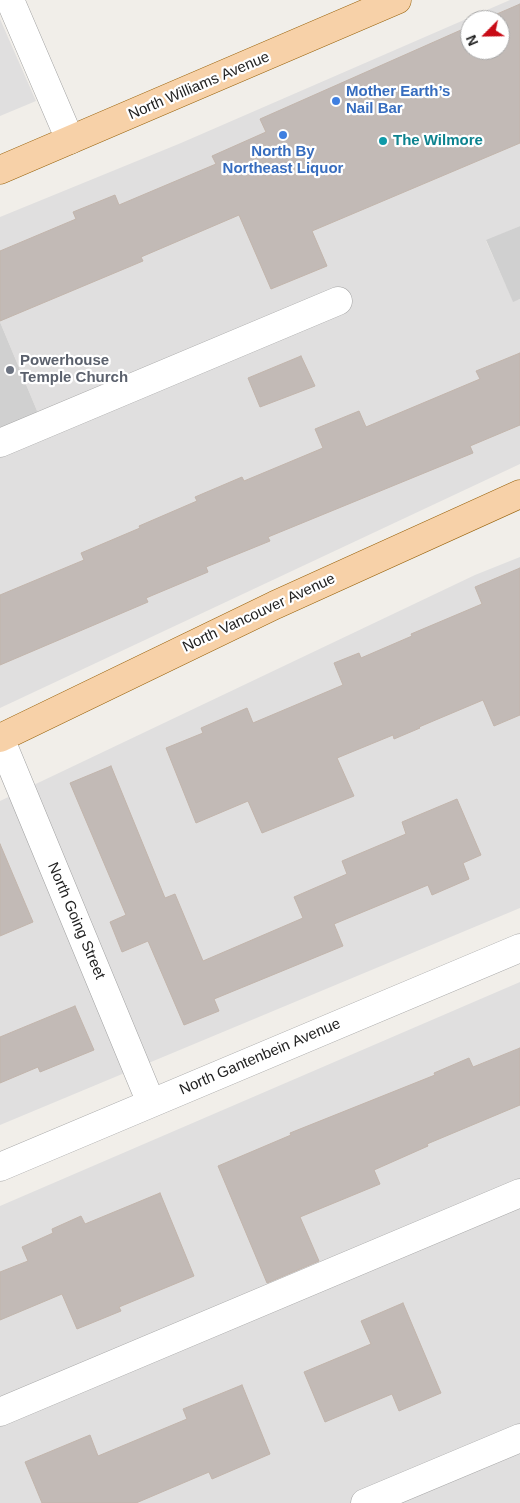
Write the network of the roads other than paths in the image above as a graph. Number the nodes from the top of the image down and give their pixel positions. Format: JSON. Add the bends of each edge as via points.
{"nodes":[{"id":1,"x":10,"y":0,"type":"edge"},
{"id":2,"x":397,"y":0,"type":"edge"},
{"id":3,"x":70,"y":140,"type":"junction"},
{"id":4,"x":0,"y":170,"type":"edge"},
{"id":5,"x":338,"y":301,"type":"dead end"},
{"id":6,"x":0,"y":443,"type":"edge"},
{"id":7,"x":520,"y":494,"type":"edge"},
{"id":8,"x":0,"y":738,"type":"edge"},
{"id":9,"x":520,"y":948,"type":"edge"},
{"id":10,"x":152,"y":1103,"type":"junction"},
{"id":11,"x":0,"y":1167,"type":"edge"},
{"id":12,"x":520,"y":1193,"type":"edge"},
{"id":13,"x":0,"y":1412,"type":"edge"},
{"id":14,"x":520,"y":1438,"type":"edge"},
{"id":15,"x":364,"y":1503,"type":"edge"}],
"edges":[{"from":1,"to":3,"type":"street"},
{"from":2,"to":3,"type":"main road","name":"North Williams Avenue"},
{"from":3,"to":4,"type":"main road","name":"North Williams Avenue"},
{"from":5,"to":6,"type":"street"},
{"from":7,"to":8,"type":"main road","name":"North Vancouver Avenue","via":[[275,605]]},
{"from":8,"to":10,"type":"street","name":"North Going Street"},
{"from":9,"to":10,"type":"street","name":"North Gantenbein Avenue"},
{"from":10,"to":11,"type":"street","name":"North Gantenbein Avenue"},
{"from":12,"to":13,"type":"street"},
{"from":14,"to":15,"type":"street"}]}
